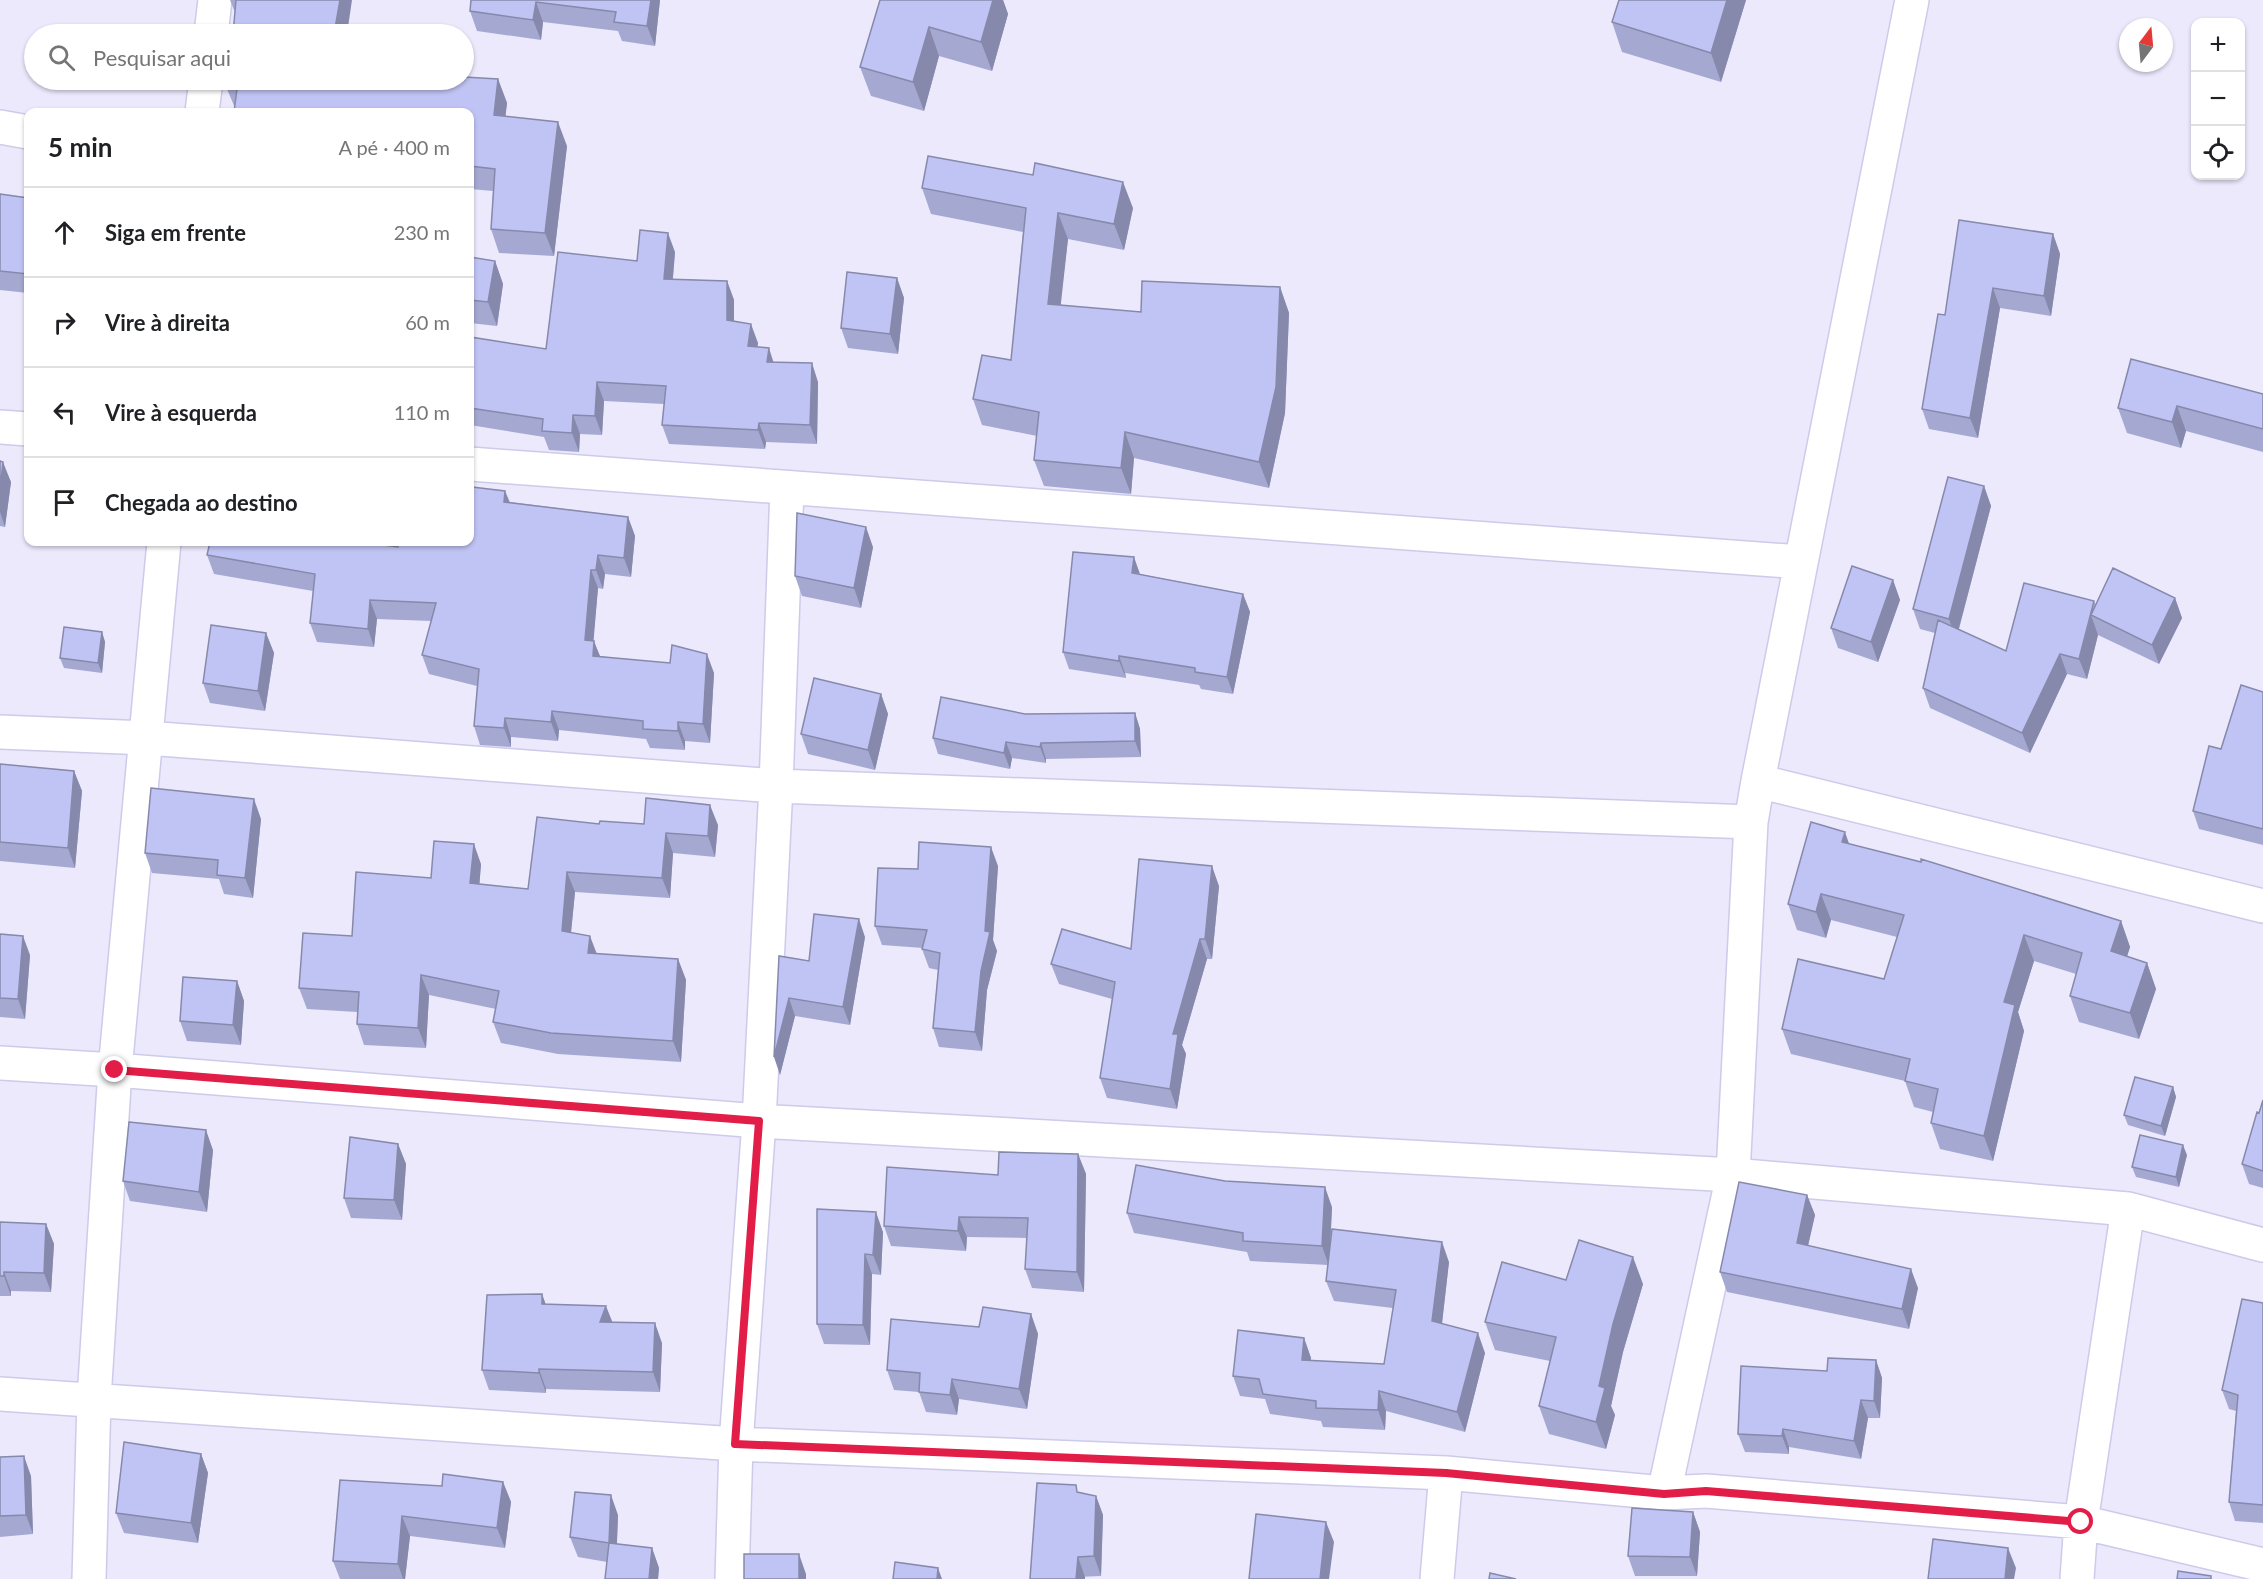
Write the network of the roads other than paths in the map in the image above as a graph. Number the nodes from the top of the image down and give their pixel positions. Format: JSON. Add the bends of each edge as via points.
{"nodes":[{"id":1,"x":214,"y":0,"type":"edge"},
{"id":2,"x":1912,"y":0,"type":"edge"},
{"id":3,"x":212,"y":24,"type":"edge"},
{"id":4,"x":205,"y":90,"type":"edge"},
{"id":5,"x":202,"y":108,"type":"edge"},
{"id":6,"x":0,"y":127,"type":"edge"},
{"id":7,"x":24,"y":131,"type":"edge"},
{"id":8,"x":0,"y":427,"type":"edge"},
{"id":9,"x":24,"y":429,"type":"edge"},
{"id":10,"x":474,"y":464,"type":"edge"},
{"id":11,"x":787,"y":488,"type":"junction"},
{"id":12,"x":164,"y":546,"type":"edge"},
{"id":13,"x":1801,"y":562,"type":"junction"},
{"id":14,"x":0,"y":732,"type":"edge"},
{"id":15,"x":147,"y":738,"type":"junction"},
{"id":16,"x":1758,"y":781,"type":"junction"},
{"id":17,"x":776,"y":786,"type":"junction"},
{"id":18,"x":1751,"y":822,"type":"junction"},
{"id":19,"x":2263,"y":906,"type":"edge"},
{"id":20,"x":0,"y":1063,"type":"edge"},
{"id":21,"x":115,"y":1070,"type":"junction"},
{"id":22,"x":759,"y":1121,"type":"junction"},
{"id":23,"x":1733,"y":1175,"type":"junction"},
{"id":24,"x":2128,"y":1209,"type":"junction"},
{"id":25,"x":2263,"y":1245,"type":"edge"},
{"id":26,"x":0,"y":1394,"type":"edge"},
{"id":27,"x":94,"y":1400,"type":"junction"},
{"id":28,"x":735,"y":1444,"type":"junction"},
{"id":29,"x":1446,"y":1473,"type":"junction"},
{"id":30,"x":1664,"y":1494,"type":"junction"},
{"id":31,"x":2081,"y":1522,"type":"junction"},
{"id":32,"x":2263,"y":1565,"type":"edge"},
{"id":33,"x":89,"y":1579,"type":"edge"},
{"id":34,"x":732,"y":1579,"type":"edge"},
{"id":35,"x":1437,"y":1579,"type":"edge"},
{"id":36,"x":2077,"y":1579,"type":"edge"}],
"edges":[{"from":1,"to":3,"type":"street"},
{"from":2,"to":13,"type":"street"},
{"from":4,"to":5,"type":"street"},
{"from":6,"to":7,"type":"street"},
{"from":8,"to":9,"type":"street"},
{"from":10,"to":11,"type":"street"},
{"from":11,"to":13,"type":"street"},
{"from":11,"to":17,"type":"street"},
{"from":12,"to":15,"type":"street"},
{"from":13,"to":16,"type":"street"},
{"from":14,"to":15,"type":"street"},
{"from":15,"to":17,"type":"street"},
{"from":15,"to":21,"type":"street"},
{"from":16,"to":18,"type":"street"},
{"from":16,"to":19,"type":"street"},
{"from":17,"to":18,"type":"street"},
{"from":17,"to":22,"type":"street"},
{"from":18,"to":23,"type":"street"},
{"from":20,"to":21,"type":"street"},
{"from":21,"to":22,"type":"street"},
{"from":21,"to":27,"type":"street"},
{"from":22,"to":23,"type":"street"},
{"from":22,"to":28,"type":"street"},
{"from":23,"to":24,"type":"street"},
{"from":23,"to":30,"type":"street"},
{"from":24,"to":25,"type":"street"},
{"from":24,"to":31,"type":"street"},
{"from":26,"to":27,"type":"street"},
{"from":27,"to":28,"type":"street"},
{"from":27,"to":33,"type":"street"},
{"from":28,"to":29,"type":"street"},
{"from":28,"to":34,"type":"street"},
{"from":29,"to":30,"type":"street"},
{"from":29,"to":35,"type":"street"},
{"from":30,"to":31,"type":"street","via":[[1706,1491]]},
{"from":31,"to":32,"type":"street"},
{"from":31,"to":36,"type":"street"}]}
